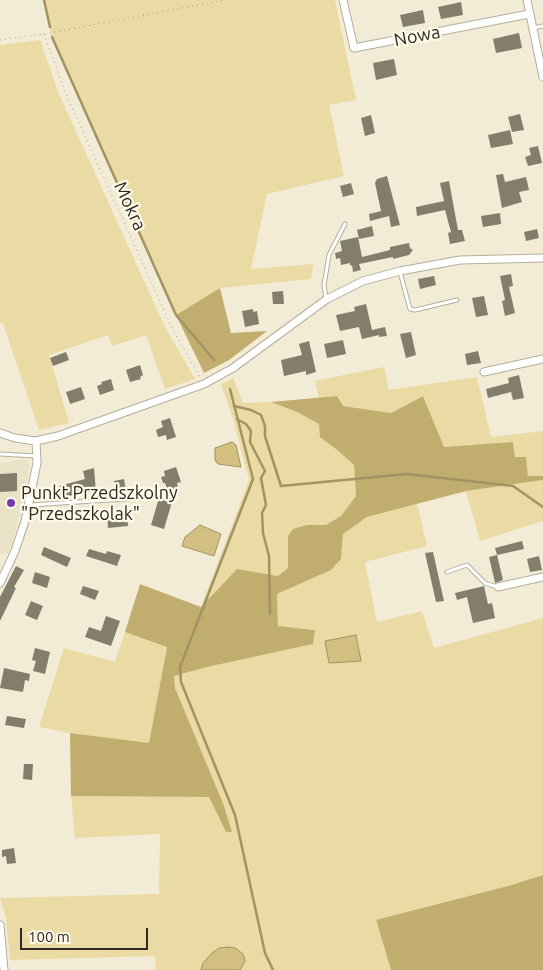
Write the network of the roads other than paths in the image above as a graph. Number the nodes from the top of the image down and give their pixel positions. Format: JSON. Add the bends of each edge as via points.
{"nodes":[{"id":1,"x":343,"y":0,"type":"edge"},
{"id":2,"x":526,"y":0,"type":"edge"},
{"id":3,"x":529,"y":14,"type":"junction"},
{"id":4,"x":543,"y":26,"type":"edge"},
{"id":5,"x":532,"y":28,"type":"junction"},
{"id":6,"x":543,"y":77,"type":"edge"},
{"id":7,"x":345,"y":224,"type":"dead end"},
{"id":8,"x":543,"y":258,"type":"edge"},
{"id":9,"x":400,"y":271,"type":"junction"},
{"id":10,"x":326,"y":298,"type":"junction"},
{"id":11,"x":457,"y":300,"type":"dead end"},
{"id":12,"x":543,"y":359,"type":"edge"},
{"id":13,"x":484,"y":372,"type":"dead end"},
{"id":14,"x":0,"y":433,"type":"edge"},
{"id":15,"x":36,"y":441,"type":"junction"},
{"id":16,"x":0,"y":454,"type":"edge"},
{"id":17,"x":37,"y":456,"type":"junction"},
{"id":18,"x":142,"y":498,"type":"dead end"},
{"id":19,"x":29,"y":505,"type":"junction"},
{"id":20,"x":447,"y":572,"type":"dead end"},
{"id":21,"x":543,"y":577,"type":"edge"},
{"id":22,"x":0,"y":583,"type":"edge"},
{"id":23,"x":498,"y":588,"type":"joint"},
{"id":24,"x":0,"y":925,"type":"edge"},
{"id":25,"x":4,"y":970,"type":"edge"}],
"edges":[{"from":1,"to":3,"type":"street","name":"Nowa","via":[[354,48]]},
{"from":2,"to":3,"type":"street"},
{"from":3,"to":5,"type":"street"},
{"from":4,"to":5,"type":"lane"},
{"from":5,"to":6,"type":"street"},
{"from":7,"to":10,"type":"lane","via":[[329,255],[324,285]]},
{"from":8,"to":9,"type":"street","via":[[460,260]]},
{"from":9,"to":10,"type":"street","via":[[364,281]]},
{"from":9,"to":11,"type":"lane","via":[[410,309]]},
{"from":10,"to":15,"type":"street","via":[[233,368],[204,384]]},
{"from":12,"to":13,"type":"street"},
{"from":14,"to":15,"type":"street"},
{"from":15,"to":17,"type":"street"},
{"from":16,"to":17,"type":"lane"},
{"from":17,"to":19,"type":"street"},
{"from":18,"to":19,"type":"lane"},
{"from":19,"to":22,"type":"street","via":[[15,551]]},
{"from":20,"to":23,"type":"lane","via":[[467,565],[485,583]]},
{"from":21,"to":23,"type":"street"},
{"from":24,"to":25,"type":"street"}]}
